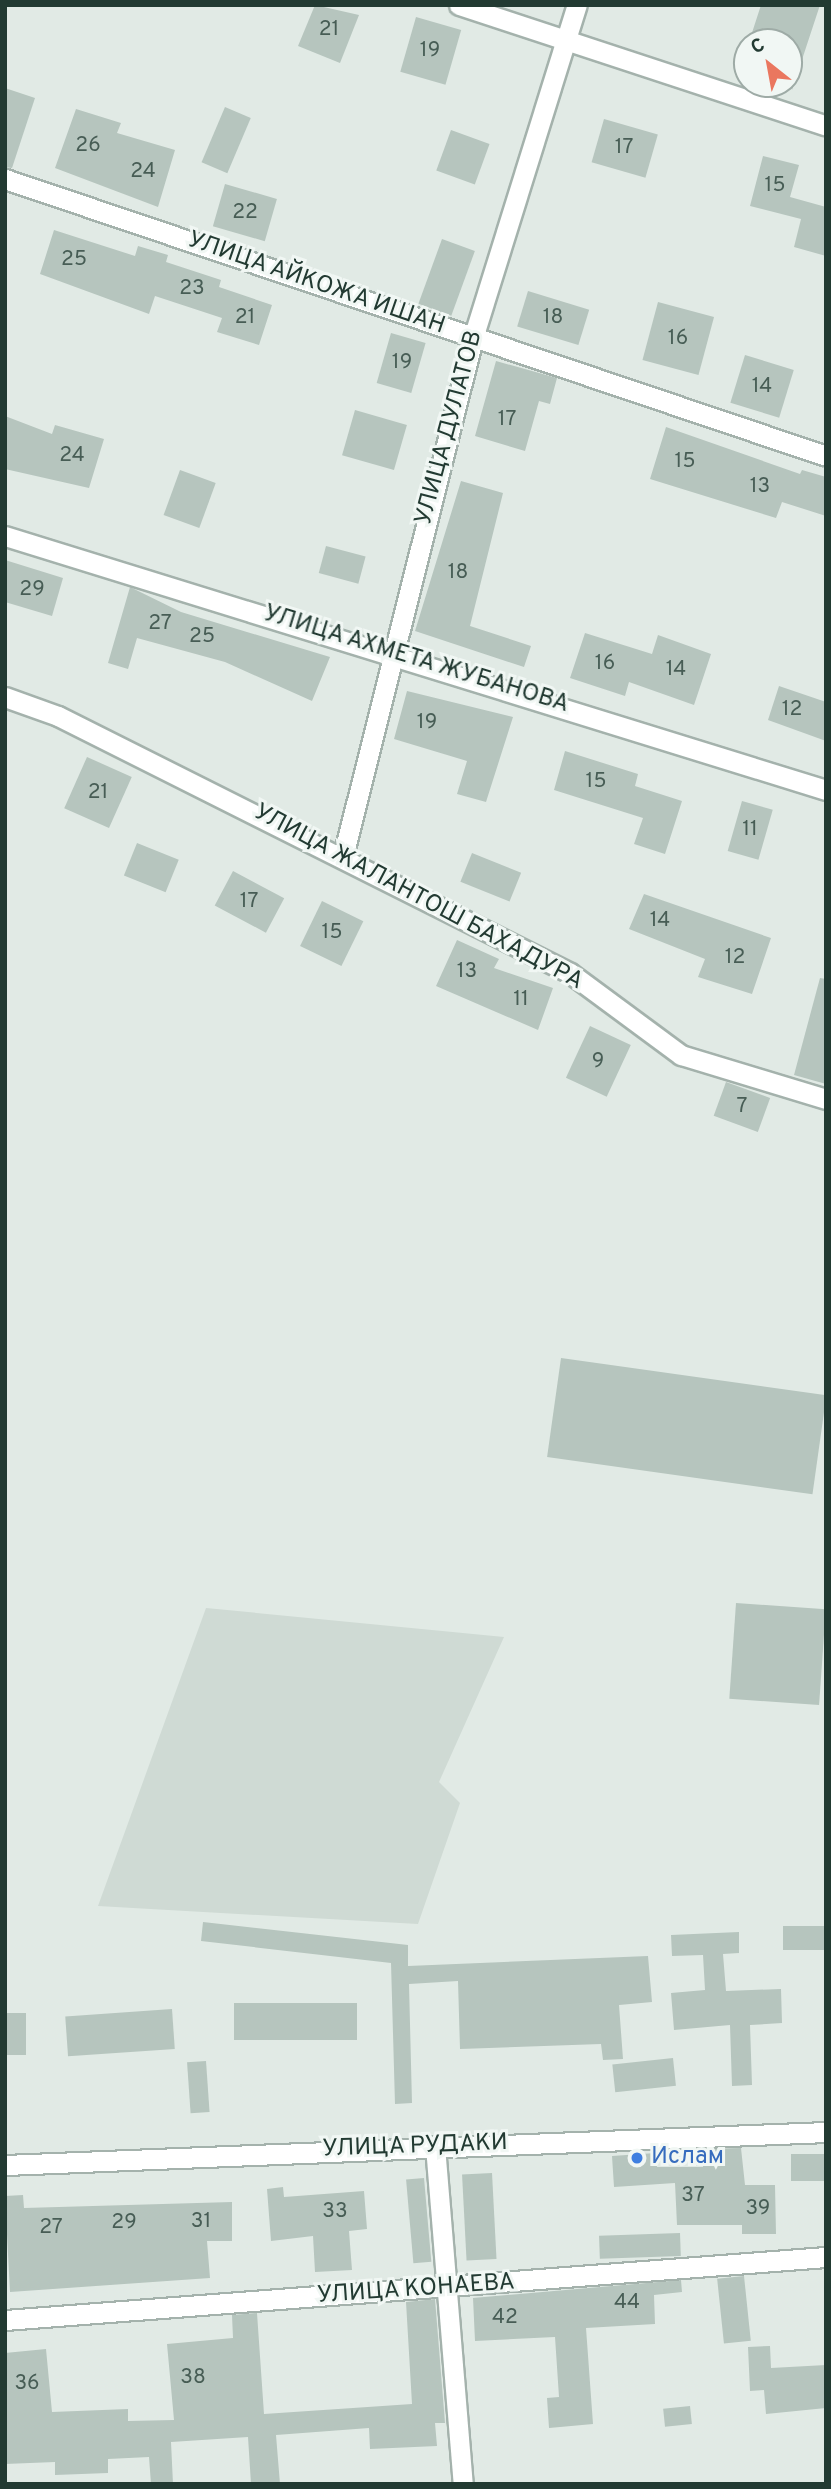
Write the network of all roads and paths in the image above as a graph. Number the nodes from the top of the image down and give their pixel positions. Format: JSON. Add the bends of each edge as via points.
{"nodes":[{"id":1,"x":459,"y":5,"type":"edge"},
{"id":2,"x":577,"y":5,"type":"edge"},
{"id":3,"x":566,"y":42,"type":"junction"},
{"id":4,"x":826,"y":127,"type":"edge"},
{"id":5,"x":5,"y":179,"type":"edge"},
{"id":6,"x":473,"y":338,"type":"junction"},
{"id":7,"x":826,"y":456,"type":"edge"},
{"id":8,"x":5,"y":536,"type":"edge"},
{"id":9,"x":393,"y":651,"type":"junction"},
{"id":10,"x":5,"y":697,"type":"edge"},
{"id":11,"x":826,"y":790,"type":"edge"},
{"id":12,"x":343,"y":856,"type":"junction"},
{"id":13,"x":826,"y":1099,"type":"edge"},
{"id":14,"x":826,"y":2132,"type":"edge"},
{"id":15,"x":435,"y":2146,"type":"junction"},
{"id":16,"x":5,"y":2165,"type":"edge"},
{"id":17,"x":826,"y":2257,"type":"edge"},
{"id":18,"x":448,"y":2288,"type":"junction"},
{"id":19,"x":5,"y":2320,"type":"edge"},
{"id":20,"x":463,"y":2484,"type":"edge"}],
"edges":[{"from":1,"to":3,"type":"street"},
{"from":2,"to":3,"type":"street","name":"УЛИЦА ДУЛАТОВ"},
{"from":3,"to":4,"type":"street"},
{"from":3,"to":6,"type":"street","name":"УЛИЦА ДУЛАТОВ"},
{"from":5,"to":6,"type":"street","name":"УЛИЦА АЙКОЖА ИШАН"},
{"from":6,"to":7,"type":"street","name":"УЛИЦА АЙКОЖА ИШАН"},
{"from":6,"to":9,"type":"street","name":"УЛИЦА ДУЛАТОВ"},
{"from":8,"to":9,"type":"street","name":"УЛИЦА АХМЕТА ЖУБАНОВА"},
{"from":9,"to":11,"type":"street","name":"УЛИЦА АХМЕТА ЖУБАНОВА"},
{"from":9,"to":12,"type":"street","name":"УЛИЦА ДУЛАТОВ"},
{"from":10,"to":12,"type":"street","name":"УЛИЦА ЖАЛАНТОШ БАХАДУРА","via":[[58,716]]},
{"from":12,"to":13,"type":"street","name":"УЛИЦА ЖАЛАНТОШ БАХАДУРА","via":[[570,972],[681,1055]]},
{"from":14,"to":15,"type":"street","name":"УЛИЦА РУДАКИ"},
{"from":15,"to":16,"type":"street","name":"УЛИЦА РУДАКИ"},
{"from":15,"to":18,"type":"street"},
{"from":17,"to":18,"type":"street","name":"УЛИЦА КОНАЕВА"},
{"from":18,"to":19,"type":"street","name":"УЛИЦА КОНАЕВА"},
{"from":18,"to":20,"type":"street"}]}
